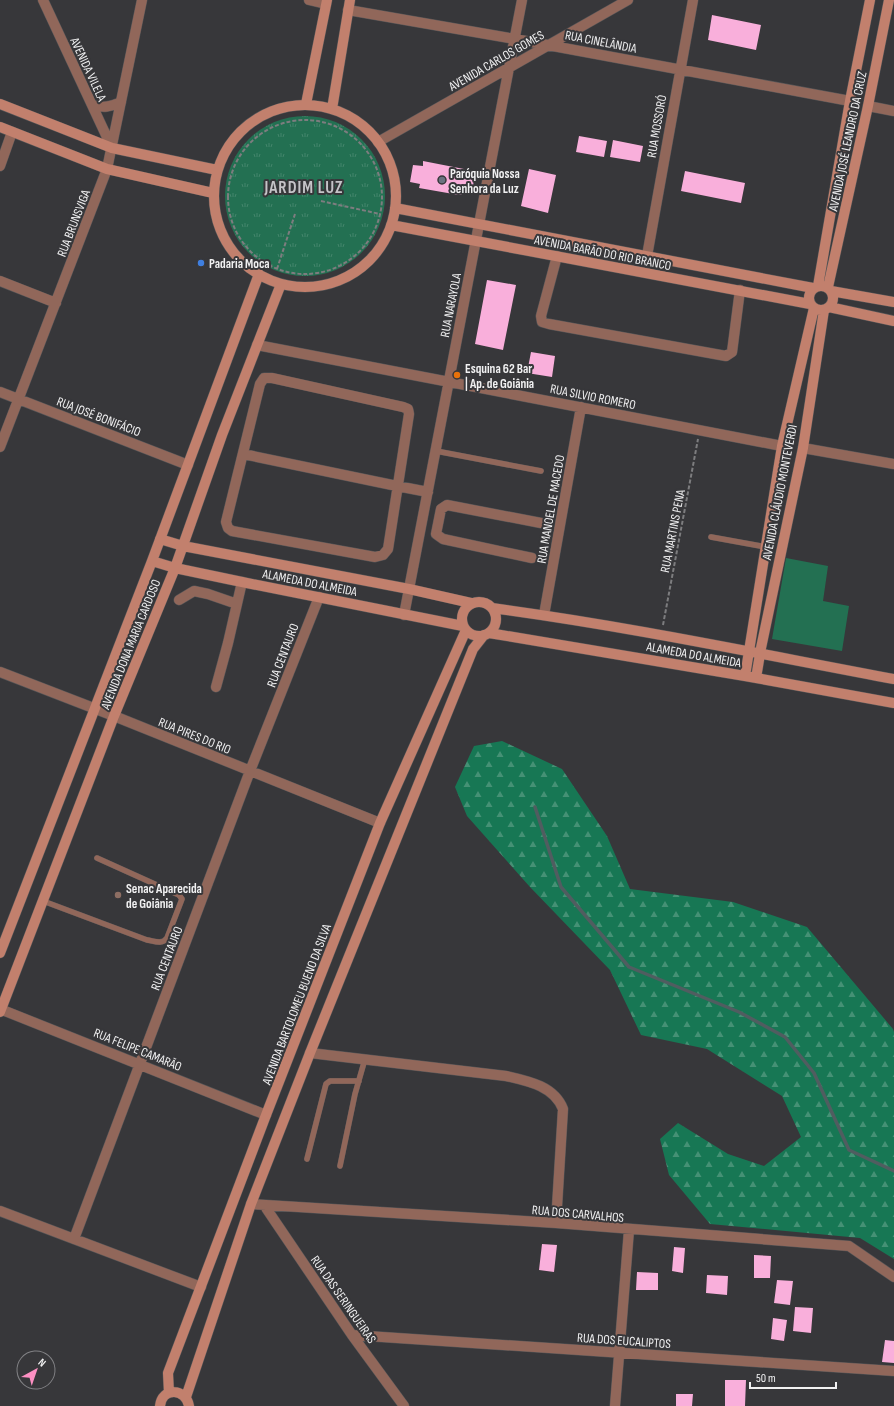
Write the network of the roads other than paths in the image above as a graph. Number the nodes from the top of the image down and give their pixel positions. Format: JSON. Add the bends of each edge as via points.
{"nodes":[{"id":1,"x":42,"y":0,"type":"edge"},
{"id":2,"x":142,"y":0,"type":"edge"},
{"id":3,"x":308,"y":0,"type":"edge"},
{"id":4,"x":522,"y":0,"type":"edge"},
{"id":5,"x":628,"y":0,"type":"edge"},
{"id":6,"x":693,"y":0,"type":"edge"},
{"id":7,"x":870,"y":0,"type":"edge"},
{"id":8,"x":889,"y":0,"type":"edge"},
{"id":9,"x":327,"y":2,"type":"edge"},
{"id":10,"x":348,"y":5,"type":"edge"},
{"id":11,"x":515,"y":39,"type":"junction"},
{"id":12,"x":548,"y":45,"type":"junction"},
{"id":13,"x":509,"y":68,"type":"junction"},
{"id":14,"x":679,"y":69,"type":"junction"},
{"id":15,"x":850,"y":101,"type":"junction"},
{"id":16,"x":121,"y":102,"type":"junction"},
{"id":17,"x":0,"y":104,"type":"edge"},
{"id":18,"x":306,"y":104,"type":"junction"},
{"id":19,"x":92,"y":105,"type":"junction"},
{"id":20,"x":868,"y":106,"type":"junction"},
{"id":21,"x":332,"y":109,"type":"junction"},
{"id":22,"x":894,"y":111,"type":"edge"},
{"id":23,"x":0,"y":127,"type":"edge"},
{"id":24,"x":12,"y":132,"type":"junction"},
{"id":25,"x":378,"y":142,"type":"junction"},
{"id":26,"x":112,"y":148,"type":"junction"},
{"id":27,"x":0,"y":166,"type":"edge"},
{"id":28,"x":107,"y":169,"type":"junction"},
{"id":29,"x":217,"y":170,"type":"junction"},
{"id":30,"x":213,"y":193,"type":"junction"},
{"id":31,"x":395,"y":208,"type":"junction"},
{"id":32,"x":478,"y":223,"type":"junction"},
{"id":33,"x":391,"y":225,"type":"junction"},
{"id":34,"x":475,"y":240,"type":"junction"},
{"id":35,"x":557,"y":256,"type":"junction"},
{"id":36,"x":647,"y":256,"type":"junction"},
{"id":37,"x":258,"y":274,"type":"junction"},
{"id":38,"x":0,"y":281,"type":"edge"},
{"id":39,"x":281,"y":284,"type":"junction"},
{"id":40,"x":822,"y":288,"type":"junction"},
{"id":41,"x":740,"y":290,"type":"junction"},
{"id":42,"x":894,"y":302,"type":"edge"},
{"id":43,"x":56,"y":303,"type":"junction"},
{"id":44,"x":812,"y":306,"type":"junction"},
{"id":45,"x":827,"y":309,"type":"junction"},
{"id":46,"x":894,"y":321,"type":"edge"},
{"id":47,"x":257,"y":345,"type":"junction"},
{"id":48,"x":448,"y":382,"type":"junction"},
{"id":49,"x":0,"y":392,"type":"edge"},
{"id":50,"x":18,"y":399,"type":"junction"},
{"id":51,"x":581,"y":407,"type":"junction"},
{"id":52,"x":782,"y":446,"type":"junction"},
{"id":53,"x":0,"y":447,"type":"edge"},
{"id":54,"x":803,"y":448,"type":"junction"},
{"id":55,"x":436,"y":450,"type":"junction"},
{"id":56,"x":243,"y":454,"type":"junction"},
{"id":57,"x":894,"y":464,"type":"edge"},
{"id":58,"x":188,"y":465,"type":"junction"},
{"id":59,"x":541,"y":471,"type":"dead end"},
{"id":60,"x":397,"y":486,"type":"junction"},
{"id":61,"x":428,"y":492,"type":"junction"},
{"id":62,"x":423,"y":518,"type":"junction"},
{"id":63,"x":439,"y":520,"type":"junction"},
{"id":64,"x":541,"y":523,"type":"dead end"},
{"id":65,"x":711,"y":537,"type":"dead end"},
{"id":66,"x":160,"y":539,"type":"junction"},
{"id":67,"x":183,"y":546,"type":"junction"},
{"id":68,"x":766,"y":547,"type":"junction"},
{"id":69,"x":532,"y":558,"type":"dead end"},
{"id":70,"x":152,"y":561,"type":"junction"},
{"id":71,"x":175,"y":568,"type":"junction"},
{"id":72,"x":242,"y":582,"type":"junction"},
{"id":73,"x":409,"y":589,"type":"junction"},
{"id":74,"x":319,"y":597,"type":"junction"},
{"id":75,"x":179,"y":600,"type":"dead end"},
{"id":76,"x":471,"y":603,"type":"junction"},
{"id":77,"x":237,"y":604,"type":"junction"},
{"id":78,"x":492,"y":608,"type":"junction"},
{"id":79,"x":404,"y":615,"type":"junction"},
{"id":80,"x":544,"y":615,"type":"junction"},
{"id":81,"x":465,"y":628,"type":"junction"},
{"id":82,"x":486,"y":634,"type":"junction"},
{"id":83,"x":749,"y":652,"type":"junction"},
{"id":84,"x":760,"y":654,"type":"junction"},
{"id":85,"x":0,"y":672,"type":"edge"},
{"id":86,"x":745,"y":676,"type":"junction"},
{"id":87,"x":756,"y":678,"type":"junction"},
{"id":88,"x":894,"y":679,"type":"edge"},
{"id":89,"x":216,"y":687,"type":"dead end"},
{"id":90,"x":894,"y":703,"type":"edge"},
{"id":91,"x":94,"y":708,"type":"junction"},
{"id":92,"x":114,"y":716,"type":"junction"},
{"id":93,"x":250,"y":771,"type":"junction"},
{"id":94,"x":380,"y":823,"type":"junction"},
{"id":95,"x":97,"y":858,"type":"dead end"},
{"id":96,"x":43,"y":901,"type":"junction"},
{"id":97,"x":0,"y":953,"type":"edge"},
{"id":98,"x":0,"y":1010,"type":"edge"},
{"id":99,"x":310,"y":1054,"type":"junction"},
{"id":100,"x":365,"y":1059,"type":"junction"},
{"id":101,"x":140,"y":1064,"type":"junction"},
{"id":102,"x":359,"y":1081,"type":"junction"},
{"id":103,"x":266,"y":1115,"type":"junction"},
{"id":104,"x":307,"y":1159,"type":"dead end"},
{"id":105,"x":340,"y":1166,"type":"dead end"},
{"id":106,"x":251,"y":1204,"type":"junction"},
{"id":107,"x":264,"y":1205,"type":"junction"},
{"id":108,"x":0,"y":1211,"type":"edge"},
{"id":109,"x":556,"y":1223,"type":"junction"},
{"id":110,"x":629,"y":1230,"type":"junction"},
{"id":111,"x":74,"y":1239,"type":"junction"},
{"id":112,"x":894,"y":1277,"type":"edge"},
{"id":113,"x":201,"y":1287,"type":"junction"},
{"id":114,"x":352,"y":1336,"type":"junction"},
{"id":115,"x":620,"y":1353,"type":"junction"},
{"id":116,"x":894,"y":1371,"type":"edge"},
{"id":117,"x":169,"y":1393,"type":"junction"},
{"id":118,"x":187,"y":1402,"type":"edge"},
{"id":119,"x":160,"y":1406,"type":"edge"},
{"id":120,"x":404,"y":1406,"type":"edge"},
{"id":121,"x":615,"y":1406,"type":"edge"}],
"edges":[{"from":1,"to":19,"type":"street","name":"AVENIDA VILELA"},
{"from":2,"to":16,"type":"street","name":"RUA BRUNSVIGA"},
{"from":3,"to":9,"type":"street"},
{"from":4,"to":11,"type":"street","name":"RUA NARAYOLA"},
{"from":5,"to":12,"type":"street","name":"AVENIDA CARLOS GOMES"},
{"from":6,"to":14,"type":"street","name":"RUA MOSSORÓ"},
{"from":7,"to":15,"type":"street","name":"AVENIDA JOSÉ LEANDRO DA CRUZ"},
{"from":8,"to":20,"type":"street","name":"AVENIDA JOSÉ LEANDRO DA CRUZ"},
{"from":9,"to":18,"type":"street"},
{"from":10,"to":11,"type":"street","name":"RUA CINELÂNDIA"},
{"from":10,"to":21,"type":"street"},
{"from":11,"to":12,"type":"street","name":"RUA CINELÂNDIA"},
{"from":11,"to":13,"type":"street","name":"RUA NARAYOLA"},
{"from":12,"to":13,"type":"street","name":"AVENIDA CARLOS GOMES"},
{"from":12,"to":14,"type":"street","name":"RUA CINELÂNDIA"},
{"from":13,"to":25,"type":"street","name":"AVENIDA CARLOS GOMES"},
{"from":13,"to":32,"type":"street","name":"RUA NARAYOLA"},
{"from":14,"to":15,"type":"street","name":"RUA CINELÂNDIA"},
{"from":14,"to":36,"type":"street","name":"RUA MOSSORÓ"},
{"from":15,"to":40,"type":"street","name":"AVENIDA JOSÉ LEANDRO DA CRUZ"},
{"from":16,"to":19,"type":"street","via":[[102,108]]},
{"from":16,"to":26,"type":"street","name":"RUA BRUNSVIGA"},
{"from":17,"to":26,"type":"street"},
{"from":18,"to":21,"type":"street"},
{"from":18,"to":29,"type":"street","via":[[276,109],[250,122],[229,143]]},
{"from":19,"to":26,"type":"street","name":"AVENIDA VILELA"},
{"from":20,"to":22,"type":"street"},
{"from":20,"to":40,"type":"street","name":"AVENIDA JOSÉ LEANDRO DA CRUZ"},
{"from":21,"to":25,"type":"street","via":[[350,116]]},
{"from":23,"to":24,"type":"street"},
{"from":24,"to":27,"type":"street"},
{"from":24,"to":28,"type":"street"},
{"from":25,"to":31,"type":"street","via":[[390,163],[395,185]]},
{"from":26,"to":28,"type":"street","name":"RUA BRUNSVIGA"},
{"from":26,"to":29,"type":"street"},
{"from":28,"to":30,"type":"street"},
{"from":28,"to":43,"type":"street","name":"RUA BRUNSVIGA"},
{"from":29,"to":30,"type":"street"},
{"from":30,"to":37,"type":"street","via":[[216,218],[225,240],[239,260]]},
{"from":31,"to":32,"type":"street","name":"AVENIDA BARÃO DO RIO BRANCO"},
{"from":31,"to":33,"type":"street"},
{"from":32,"to":34,"type":"street","name":"RUA NARAYOLA"},
{"from":32,"to":36,"type":"street","name":"AVENIDA BARÃO DO RIO BRANCO"},
{"from":33,"to":34,"type":"street","name":"AVENIDA BARÃO DO RIO BRANCO"},
{"from":33,"to":39,"type":"street","via":[[379,250],[360,269],[342,279],[308,287]]},
{"from":34,"to":35,"type":"street","name":"AVENIDA BARÃO DO RIO BRANCO"},
{"from":34,"to":48,"type":"street","name":"RUA NARAYOLA"},
{"from":35,"to":41,"type":"street","name":"AVENIDA BARÃO DO RIO BRANCO"},
{"from":35,"to":41,"type":"street","via":[[541,316],[542,322],[549,324],[726,356],[732,352]]},
{"from":36,"to":40,"type":"street","name":"AVENIDA BARÃO DO RIO BRANCO"},
{"from":37,"to":39,"type":"street"},
{"from":37,"to":58,"type":"street","name":"AVENIDA DONA MARIA CARDOSO"},
{"from":38,"to":43,"type":"street"},
{"from":39,"to":47,"type":"street","name":"AVENIDA DONA MARIA CARDOSO"},
{"from":40,"to":42,"type":"street","name":"AVENIDA BARÃO DO RIO BRANCO"},
{"from":40,"to":44,"type":"street","via":[[809,295]]},
{"from":40,"to":45,"type":"street","via":[[833,300]]},
{"from":41,"to":44,"type":"street","name":"AVENIDA BARÃO DO RIO BRANCO"},
{"from":43,"to":50,"type":"street","name":"RUA BRUNSVIGA"},
{"from":44,"to":45,"type":"street","via":[[819,310]]},
{"from":44,"to":52,"type":"street","name":"AVENIDA CLÁUDIO MONTEVERDI"},
{"from":45,"to":46,"type":"street"},
{"from":45,"to":54,"type":"street","name":"AVENIDA CLÁUDIO MONTEVERDI"},
{"from":47,"to":48,"type":"street","name":"RUA SILVIO ROMERO"},
{"from":47,"to":67,"type":"street","name":"AVENIDA DONA MARIA CARDOSO"},
{"from":48,"to":51,"type":"street","name":"RUA SILVIO ROMERO"},
{"from":48,"to":55,"type":"street","name":"RUA NARAYOLA"},
{"from":49,"to":50,"type":"street","name":"RUA JOSÉ BONIFÁCIO"},
{"from":50,"to":53,"type":"street","name":"RUA BRUNSVIGA"},
{"from":50,"to":58,"type":"street","name":"RUA JOSÉ BONIFÁCIO"},
{"from":51,"to":52,"type":"street","name":"RUA SILVIO ROMERO"},
{"from":51,"to":80,"type":"street","name":"RUA MANOEL DE MACEDO"},
{"from":52,"to":68,"type":"street","name":"AVENIDA CLÁUDIO MONTEVERDI"},
{"from":54,"to":57,"type":"street"},
{"from":54,"to":84,"type":"street","name":"AVENIDA CLÁUDIO MONTEVERDI"},
{"from":55,"to":59,"type":"lane"},
{"from":55,"to":61,"type":"street","name":"RUA NARAYOLA"},
{"from":56,"to":60,"type":"street"},
{"from":56,"to":60,"type":"street","via":[[260,384],[264,378],[272,378],[408,409]]},
{"from":56,"to":60,"type":"street","via":[[226,522],[232,531],[379,556],[388,549]]},
{"from":58,"to":66,"type":"street","name":"AVENIDA DONA MARIA CARDOSO"},
{"from":60,"to":61,"type":"street"},
{"from":61,"to":62,"type":"street","name":"RUA NARAYOLA"},
{"from":62,"to":63,"type":"street"},
{"from":62,"to":73,"type":"street","name":"RUA NARAYOLA"},
{"from":63,"to":64,"type":"street","via":[[441,509],[447,505]]},
{"from":63,"to":69,"type":"street","via":[[436,534],[443,539]]},
{"from":65,"to":68,"type":"lane"},
{"from":66,"to":67,"type":"street","name":"ALAMEDA DO ALMEIDA"},
{"from":66,"to":70,"type":"street","name":"AVENIDA DONA MARIA CARDOSO"},
{"from":67,"to":71,"type":"street","name":"AVENIDA DONA MARIA CARDOSO"},
{"from":67,"to":73,"type":"street","name":"ALAMEDA DO ALMEIDA"},
{"from":68,"to":83,"type":"street","name":"AVENIDA CLÁUDIO MONTEVERDI"},
{"from":70,"to":71,"type":"street","name":"ALAMEDA DO ALMEIDA"},
{"from":70,"to":91,"type":"street","name":"AVENIDA DONA MARIA CARDOSO"},
{"from":71,"to":72,"type":"street","name":"ALAMEDA DO ALMEIDA"},
{"from":71,"to":92,"type":"street","name":"AVENIDA DONA MARIA CARDOSO"},
{"from":72,"to":74,"type":"street","name":"ALAMEDA DO ALMEIDA"},
{"from":72,"to":77,"type":"street"},
{"from":73,"to":76,"type":"street","name":"ALAMEDA DO ALMEIDA"},
{"from":73,"to":79,"type":"street","name":"RUA NARAYOLA"},
{"from":74,"to":79,"type":"street","name":"ALAMEDA DO ALMEIDA"},
{"from":74,"to":93,"type":"street","name":"RUA CENTAURO"},
{"from":75,"to":77,"type":"street","via":[[194,591]]},
{"from":76,"to":78,"type":"street","via":[[482,602]]},
{"from":76,"to":81,"type":"street","via":[[464,609],[461,617]]},
{"from":77,"to":89,"type":"street"},
{"from":78,"to":80,"type":"street","name":"ALAMEDA DO ALMEIDA"},
{"from":78,"to":82,"type":"street","via":[[496,616],[495,625]]},
{"from":79,"to":81,"type":"street","name":"ALAMEDA DO ALMEIDA"},
{"from":80,"to":83,"type":"street","name":"ALAMEDA DO ALMEIDA","via":[[661,634]]},
{"from":81,"to":82,"type":"street","via":[[474,635]]},
{"from":81,"to":94,"type":"street","name":"AVENIDA BARTOLOMEU BUENO DA SILVA"},
{"from":82,"to":86,"type":"street","name":"ALAMEDA DO ALMEIDA"},
{"from":82,"to":99,"type":"street","via":[[473,649]]},
{"from":83,"to":84,"type":"street","name":"ALAMEDA DO ALMEIDA"},
{"from":83,"to":86,"type":"street","name":"AVENIDA CLÁUDIO MONTEVERDI"},
{"from":84,"to":87,"type":"street","name":"AVENIDA CLÁUDIO MONTEVERDI"},
{"from":84,"to":88,"type":"street","name":"ALAMEDA DO ALMEIDA"},
{"from":85,"to":91,"type":"street","name":"RUA PIRES DO RIO"},
{"from":86,"to":87,"type":"street","name":"ALAMEDA DO ALMEIDA"},
{"from":87,"to":90,"type":"street","name":"ALAMEDA DO ALMEIDA"},
{"from":91,"to":92,"type":"street","name":"RUA PIRES DO RIO"},
{"from":91,"to":97,"type":"street","name":"AVENIDA DONA MARIA CARDOSO"},
{"from":92,"to":93,"type":"street","name":"RUA PIRES DO RIO"},
{"from":92,"to":96,"type":"street","name":"AVENIDA DONA MARIA CARDOSO"},
{"from":93,"to":94,"type":"street","name":"RUA PIRES DO RIO"},
{"from":93,"to":101,"type":"street","name":"RUA CENTAURO"},
{"from":94,"to":103,"type":"street","name":"AVENIDA BARTOLOMEU BUENO DA SILVA"},
{"from":95,"to":96,"type":"lane","via":[[179,895],[182,899],[165,941],[147,940]]},
{"from":96,"to":98,"type":"street","name":"AVENIDA DONA MARIA CARDOSO"},
{"from":98,"to":101,"type":"street","name":"RUA FELIPE CAMARÃO"},
{"from":99,"to":100,"type":"street"},
{"from":99,"to":106,"type":"street"},
{"from":100,"to":102,"type":"lane"},
{"from":100,"to":109,"type":"street","via":[[506,1076],[525,1080],[552,1093],[560,1101],[563,1109]]},
{"from":101,"to":103,"type":"street","name":"RUA FELIPE CAMARÃO"},
{"from":101,"to":111,"type":"street","name":"RUA CENTAURO"},
{"from":102,"to":104,"type":"lane","via":[[330,1081],[326,1084]]},
{"from":102,"to":105,"type":"lane"},
{"from":103,"to":113,"type":"street","name":"AVENIDA BARTOLOMEU BUENO DA SILVA"},
{"from":106,"to":107,"type":"street","name":"RUA DOS CARVALHOS"},
{"from":106,"to":118,"type":"street"},
{"from":107,"to":109,"type":"street","name":"RUA DOS CARVALHOS"},
{"from":107,"to":114,"type":"street","name":"RUA DAS SERINGUEIRAS"},
{"from":108,"to":111,"type":"street"},
{"from":109,"to":110,"type":"street","name":"RUA DOS CARVALHOS"},
{"from":110,"to":112,"type":"street","name":"RUA DOS CARVALHOS","via":[[849,1246]]},
{"from":110,"to":115,"type":"street"},
{"from":111,"to":113,"type":"street"},
{"from":113,"to":117,"type":"street","name":"AVENIDA BARTOLOMEU BUENO DA SILVA","via":[[168,1373]]},
{"from":114,"to":115,"type":"street","name":"RUA DOS EUCALIPTOS"},
{"from":114,"to":120,"type":"street","name":"RUA DAS SERINGUEIRAS"},
{"from":115,"to":116,"type":"street","name":"RUA DOS EUCALIPTOS"},
{"from":115,"to":121,"type":"street"},
{"from":117,"to":118,"type":"street","via":[[178,1392]]},
{"from":117,"to":119,"type":"street","via":[[163,1398]]}]}
